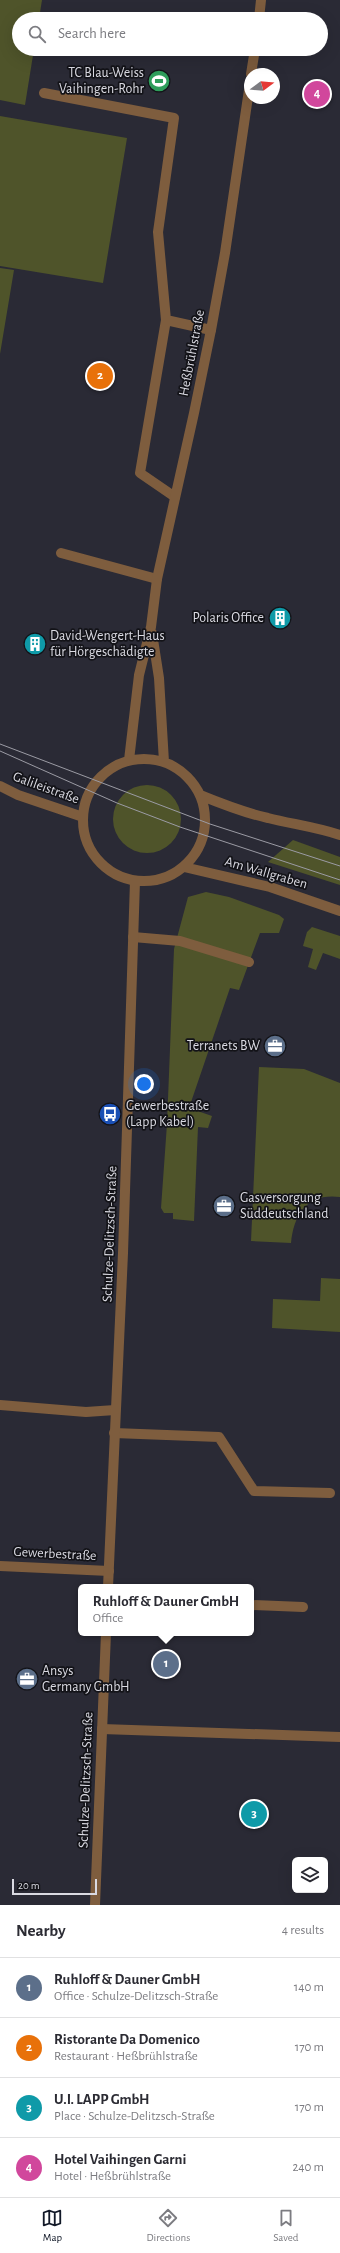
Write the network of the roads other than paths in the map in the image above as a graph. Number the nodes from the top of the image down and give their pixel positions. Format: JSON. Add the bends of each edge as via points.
{"nodes":[{"id":1,"x":261,"y":0,"type":"edge"},
{"id":2,"x":260,"y":12,"type":"edge"},
{"id":3,"x":254,"y":56,"type":"edge"},
{"id":4,"x":252,"y":68,"type":"edge"},
{"id":5,"x":44,"y":93,"type":"dead end"},
{"id":6,"x":247,"y":104,"type":"edge"},
{"id":7,"x":166,"y":320,"type":"junction"},
{"id":8,"x":211,"y":330,"type":"junction"},
{"id":9,"x":175,"y":497,"type":"junction"},
{"id":10,"x":60,"y":554,"type":"dead end"},
{"id":11,"x":157,"y":579,"type":"junction"},
{"id":12,"x":151,"y":627,"type":"junction"},
{"id":13,"x":130,"y":760,"type":"junction"},
{"id":14,"x":164,"y":762,"type":"junction"},
{"id":15,"x":0,"y":786,"type":"edge"},
{"id":16,"x":200,"y":795,"type":"junction"},
{"id":17,"x":83,"y":817,"type":"junction"},
{"id":18,"x":340,"y":835,"type":"edge"},
{"id":19,"x":184,"y":867,"type":"junction"},
{"id":20,"x":135,"y":881,"type":"junction"},
{"id":21,"x":340,"y":911,"type":"edge"},
{"id":22,"x":133,"y":938,"type":"junction"},
{"id":23,"x":249,"y":962,"type":"dead end"},
{"id":24,"x":0,"y":1405,"type":"edge"},
{"id":25,"x":116,"y":1410,"type":"junction"},
{"id":26,"x":114,"y":1433,"type":"junction"},
{"id":27,"x":330,"y":1493,"type":"dead end"},
{"id":28,"x":0,"y":1566,"type":"edge"},
{"id":29,"x":109,"y":1571,"type":"junction"},
{"id":30,"x":108,"y":1584,"type":"edge"},
{"id":31,"x":254,"y":1605,"type":"edge"},
{"id":32,"x":303,"y":1608,"type":"dead end"},
{"id":33,"x":106,"y":1636,"type":"edge"},
{"id":34,"x":102,"y":1729,"type":"junction"},
{"id":35,"x":340,"y":1736,"type":"edge"},
{"id":36,"x":95,"y":1905,"type":"edge"}],
"edges":[{"from":1,"to":2,"type":"street"},
{"from":3,"to":4,"type":"street"},
{"from":5,"to":7,"type":"street","via":[[174,118],[158,232]]},
{"from":6,"to":8,"type":"street","name":"Heßbrühlstraße"},
{"from":7,"to":8,"type":"street"},
{"from":7,"to":9,"type":"street","via":[[140,473]]},
{"from":8,"to":9,"type":"street","name":"Heßbrühlstraße"},
{"from":9,"to":11,"type":"street","name":"Heßbrühlstraße"},
{"from":10,"to":11,"type":"street"},
{"from":11,"to":12,"type":"street","name":"Heßbrühlstraße"},
{"from":12,"to":13,"type":"street","name":"Heßbrühlstraße","via":[[139,675]]},
{"from":12,"to":14,"type":"street","name":"Heßbrühlstraße","via":[[158,678]]},
{"from":13,"to":14,"type":"street","via":[[147,758]]},
{"from":13,"to":17,"type":"street","via":[[114,767],[97,781],[90,791]]},
{"from":14,"to":16,"type":"street","via":[[186,774]]},
{"from":15,"to":17,"type":"street","name":"Galileistraße","via":[[18,795]]},
{"from":16,"to":18,"type":"street","via":[[261,816],[312,826]]},
{"from":16,"to":19,"type":"street","via":[[206,822],[204,834],[197,852]]},
{"from":17,"to":20,"type":"street","via":[[86,839],[97,859],[114,874]]},
{"from":19,"to":20,"type":"street","via":[[169,877]]},
{"from":19,"to":21,"type":"street","name":"Am Wallgraben","via":[[270,887]]},
{"from":20,"to":22,"type":"street","name":"Schulze-Delitzsch-Straße"},
{"from":22,"to":23,"type":"street","via":[[180,941]]},
{"from":22,"to":25,"type":"street","name":"Schulze-Delitzsch-Straße"},
{"from":24,"to":25,"type":"street","via":[[86,1412]]},
{"from":25,"to":26,"type":"street","name":"Schulze-Delitzsch-Straße"},
{"from":26,"to":27,"type":"street","via":[[219,1436],[254,1490]]},
{"from":26,"to":29,"type":"street","name":"Schulze-Delitzsch-Straße"},
{"from":28,"to":29,"type":"street","name":"Gewerbestraße"},
{"from":29,"to":30,"type":"street","name":"Schulze-Delitzsch-Straße"},
{"from":31,"to":32,"type":"street"},
{"from":33,"to":34,"type":"street","name":"Schulze-Delitzsch-Straße"},
{"from":34,"to":35,"type":"street"},
{"from":34,"to":36,"type":"street","name":"Schulze-Delitzsch-Straße"}]}
